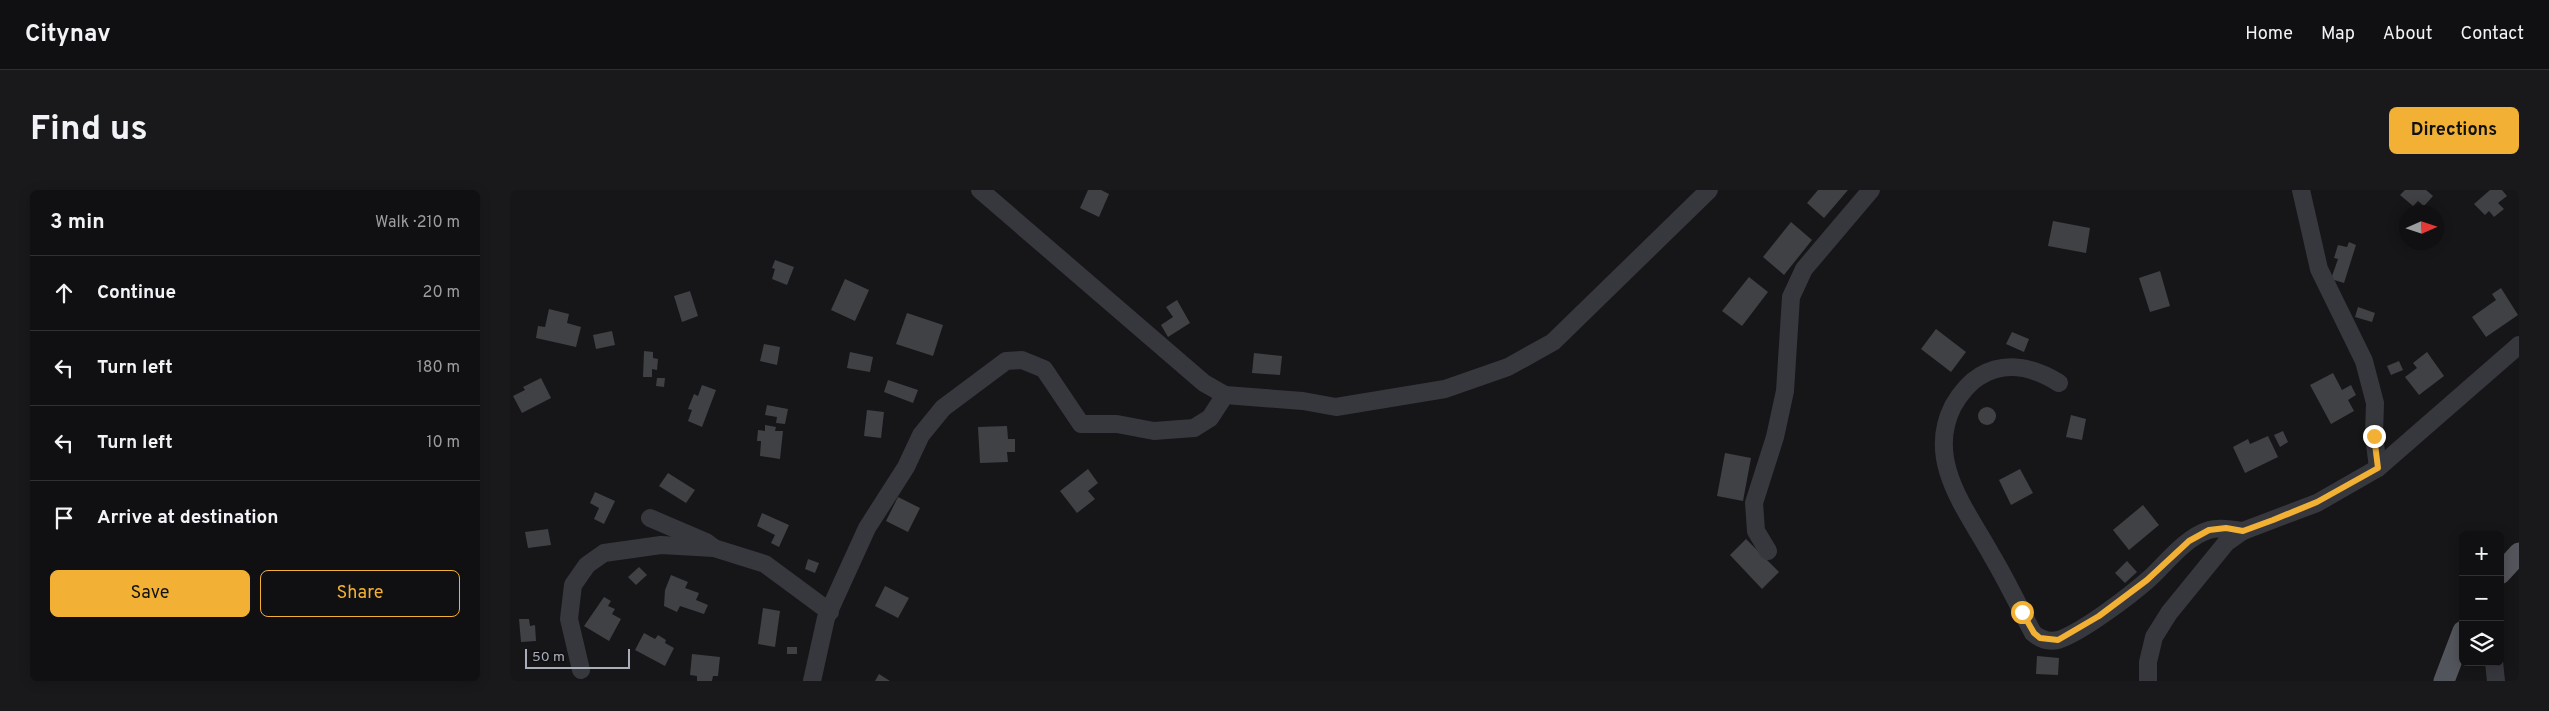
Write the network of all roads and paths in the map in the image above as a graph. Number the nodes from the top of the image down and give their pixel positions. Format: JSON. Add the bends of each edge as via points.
{"nodes":[{"id":1,"x":980,"y":190,"type":"edge"},
{"id":2,"x":1709,"y":190,"type":"edge"},
{"id":3,"x":1872,"y":190,"type":"edge"},
{"id":4,"x":2301,"y":190,"type":"edge"},
{"id":5,"x":2519,"y":345,"type":"edge"},
{"id":6,"x":2059,"y":383,"type":"dead end"},
{"id":7,"x":1225,"y":395,"type":"junction"},
{"id":8,"x":2378,"y":468,"type":"junction"},
{"id":9,"x":650,"y":518,"type":"dead end"},
{"id":10,"x":2243,"y":531,"type":"junction"},
{"id":11,"x":714,"y":548,"type":"junction"},
{"id":12,"x":1768,"y":551,"type":"dead end"},
{"id":13,"x":2519,"y":553,"type":"edge"},
{"id":14,"x":2504,"y":572,"type":"edge"},
{"id":15,"x":830,"y":612,"type":"junction"},
{"id":16,"x":2459,"y":642,"type":"edge"},
{"id":17,"x":2494,"y":666,"type":"edge"},
{"id":18,"x":581,"y":670,"type":"dead end"},
{"id":19,"x":812,"y":681,"type":"edge"},
{"id":20,"x":2148,"y":681,"type":"edge"},
{"id":21,"x":2444,"y":681,"type":"edge"},
{"id":22,"x":2496,"y":681,"type":"edge"}],
"edges":[{"from":1,"to":7,"type":"street","via":[[1204,383]]},
{"from":2,"to":7,"type":"street","via":[[1553,342],[1508,367],[1445,389],[1336,407]]},
{"from":3,"to":12,"type":"street","via":[[1804,269],[1791,297],[1785,391],[1775,438],[1754,503],[1756,531]]},
{"from":4,"to":8,"type":"street","via":[[2319,269],[2364,361],[2374,403]]},
{"from":5,"to":8,"type":"street"},
{"from":6,"to":10,"type":"street","via":[[2044,373],[2022,367],[2000,368],[1981,376],[1960,392],[1948,416],[1943,443],[1946,469],[1957,496],[2034,633],[2040,638],[2058,640],[2099,616],[2147,580],[2189,541],[2209,530]]},
{"from":7,"to":15,"type":"street","via":[[1210,418],[1194,428],[1154,431],[1118,424],[1081,424],[1044,369],[1022,360],[1006,361],[943,408],[921,435],[906,468],[867,528]]},
{"from":8,"to":10,"type":"street","via":[[2317,502]]},
{"from":9,"to":11,"type":"street"},
{"from":10,"to":20,"type":"street","via":[[2226,543],[2168,613],[2154,637],[2148,662]]},
{"from":11,"to":15,"type":"street","via":[[765,564]]},
{"from":11,"to":18,"type":"street","via":[[661,545],[604,553],[587,566],[573,585],[569,619]]},
{"from":13,"to":14,"type":"main road"},
{"from":15,"to":19,"type":"street"},
{"from":16,"to":21,"type":"main road"},
{"from":17,"to":22,"type":"street"}]}
